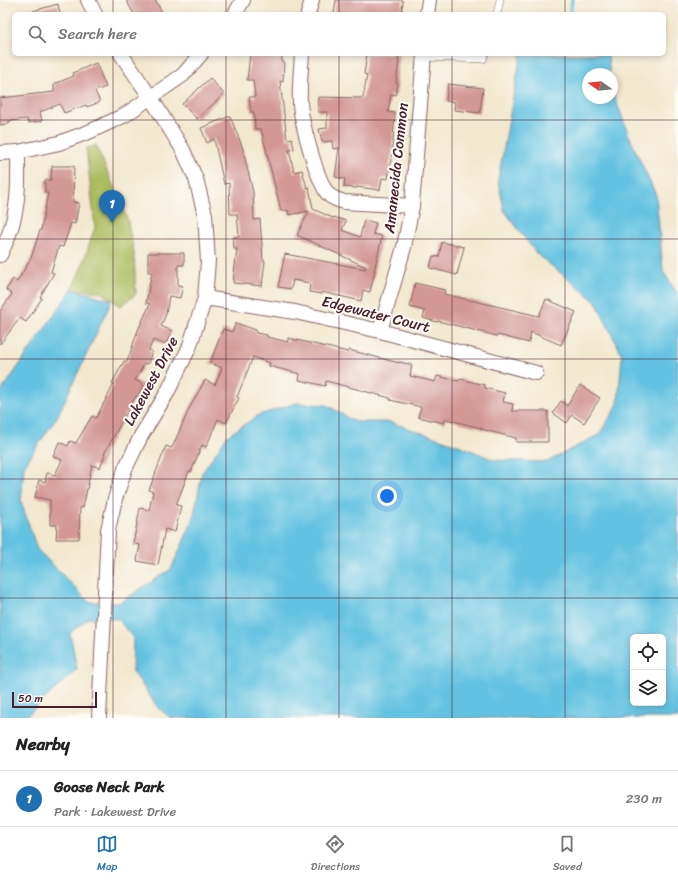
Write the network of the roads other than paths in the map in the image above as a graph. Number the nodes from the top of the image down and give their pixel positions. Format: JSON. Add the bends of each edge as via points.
{"nodes":[{"id":1,"x":88,"y":0,"type":"edge"},
{"id":2,"x":243,"y":0,"type":"edge"},
{"id":3,"x":312,"y":0,"type":"edge"},
{"id":4,"x":429,"y":0,"type":"edge"},
{"id":5,"x":500,"y":0,"type":"edge"},
{"id":6,"x":94,"y":12,"type":"edge"},
{"id":7,"x":236,"y":12,"type":"edge"},
{"id":8,"x":309,"y":12,"type":"edge"},
{"id":9,"x":428,"y":12,"type":"edge"},
{"id":10,"x":497,"y":12,"type":"edge"},
{"id":11,"x":121,"y":56,"type":"edge"},
{"id":12,"x":199,"y":56,"type":"edge"},
{"id":13,"x":302,"y":56,"type":"edge"},
{"id":14,"x":424,"y":56,"type":"edge"},
{"id":15,"x":439,"y":56,"type":"edge"},
{"id":16,"x":484,"y":56,"type":"edge"},
{"id":17,"x":151,"y":98,"type":"junction"},
{"id":18,"x":18,"y":152,"type":"junction"},
{"id":19,"x":0,"y":153,"type":"edge"},
{"id":20,"x":412,"y":206,"type":"junction"},
{"id":21,"x":0,"y":255,"type":"edge"},
{"id":22,"x":205,"y":298,"type":"junction"},
{"id":23,"x":380,"y":331,"type":"junction"},
{"id":24,"x":536,"y":373,"type":"dead end"},
{"id":25,"x":99,"y":718,"type":"edge"}],
"edges":[{"from":1,"to":6,"type":"street"},
{"from":2,"to":7,"type":"street"},
{"from":3,"to":8,"type":"street"},
{"from":4,"to":9,"type":"street"},
{"from":5,"to":10,"type":"lane"},
{"from":11,"to":17,"type":"street","name":"Lakewest Drive"},
{"from":12,"to":17,"type":"street","via":[[183,75]]},
{"from":13,"to":20,"type":"street","via":[[300,103],[303,126],[327,193],[334,199],[344,202]]},
{"from":14,"to":20,"type":"street","name":"Amanecida Common"},
{"from":15,"to":16,"type":"lane","via":[[483,59]]},
{"from":17,"to":18,"type":"street","via":[[125,115],[91,131],[60,143]]},
{"from":17,"to":22,"type":"street","name":"Lakewest Drive","via":[[183,150],[196,179],[205,215],[208,260]]},
{"from":18,"to":19,"type":"street"},
{"from":18,"to":21,"type":"street","via":[[17,201],[9,235]]},
{"from":20,"to":23,"type":"street","name":"Amanecida Common","via":[[404,247]]},
{"from":22,"to":23,"type":"street","name":"Edgewater Court","via":[[295,312]]},
{"from":22,"to":25,"type":"street","name":"Lakewest Drive","via":[[189,348],[167,393],[141,436],[125,469],[115,499],[108,530]]},
{"from":23,"to":24,"type":"street","name":"Edgewater Court"}]}
